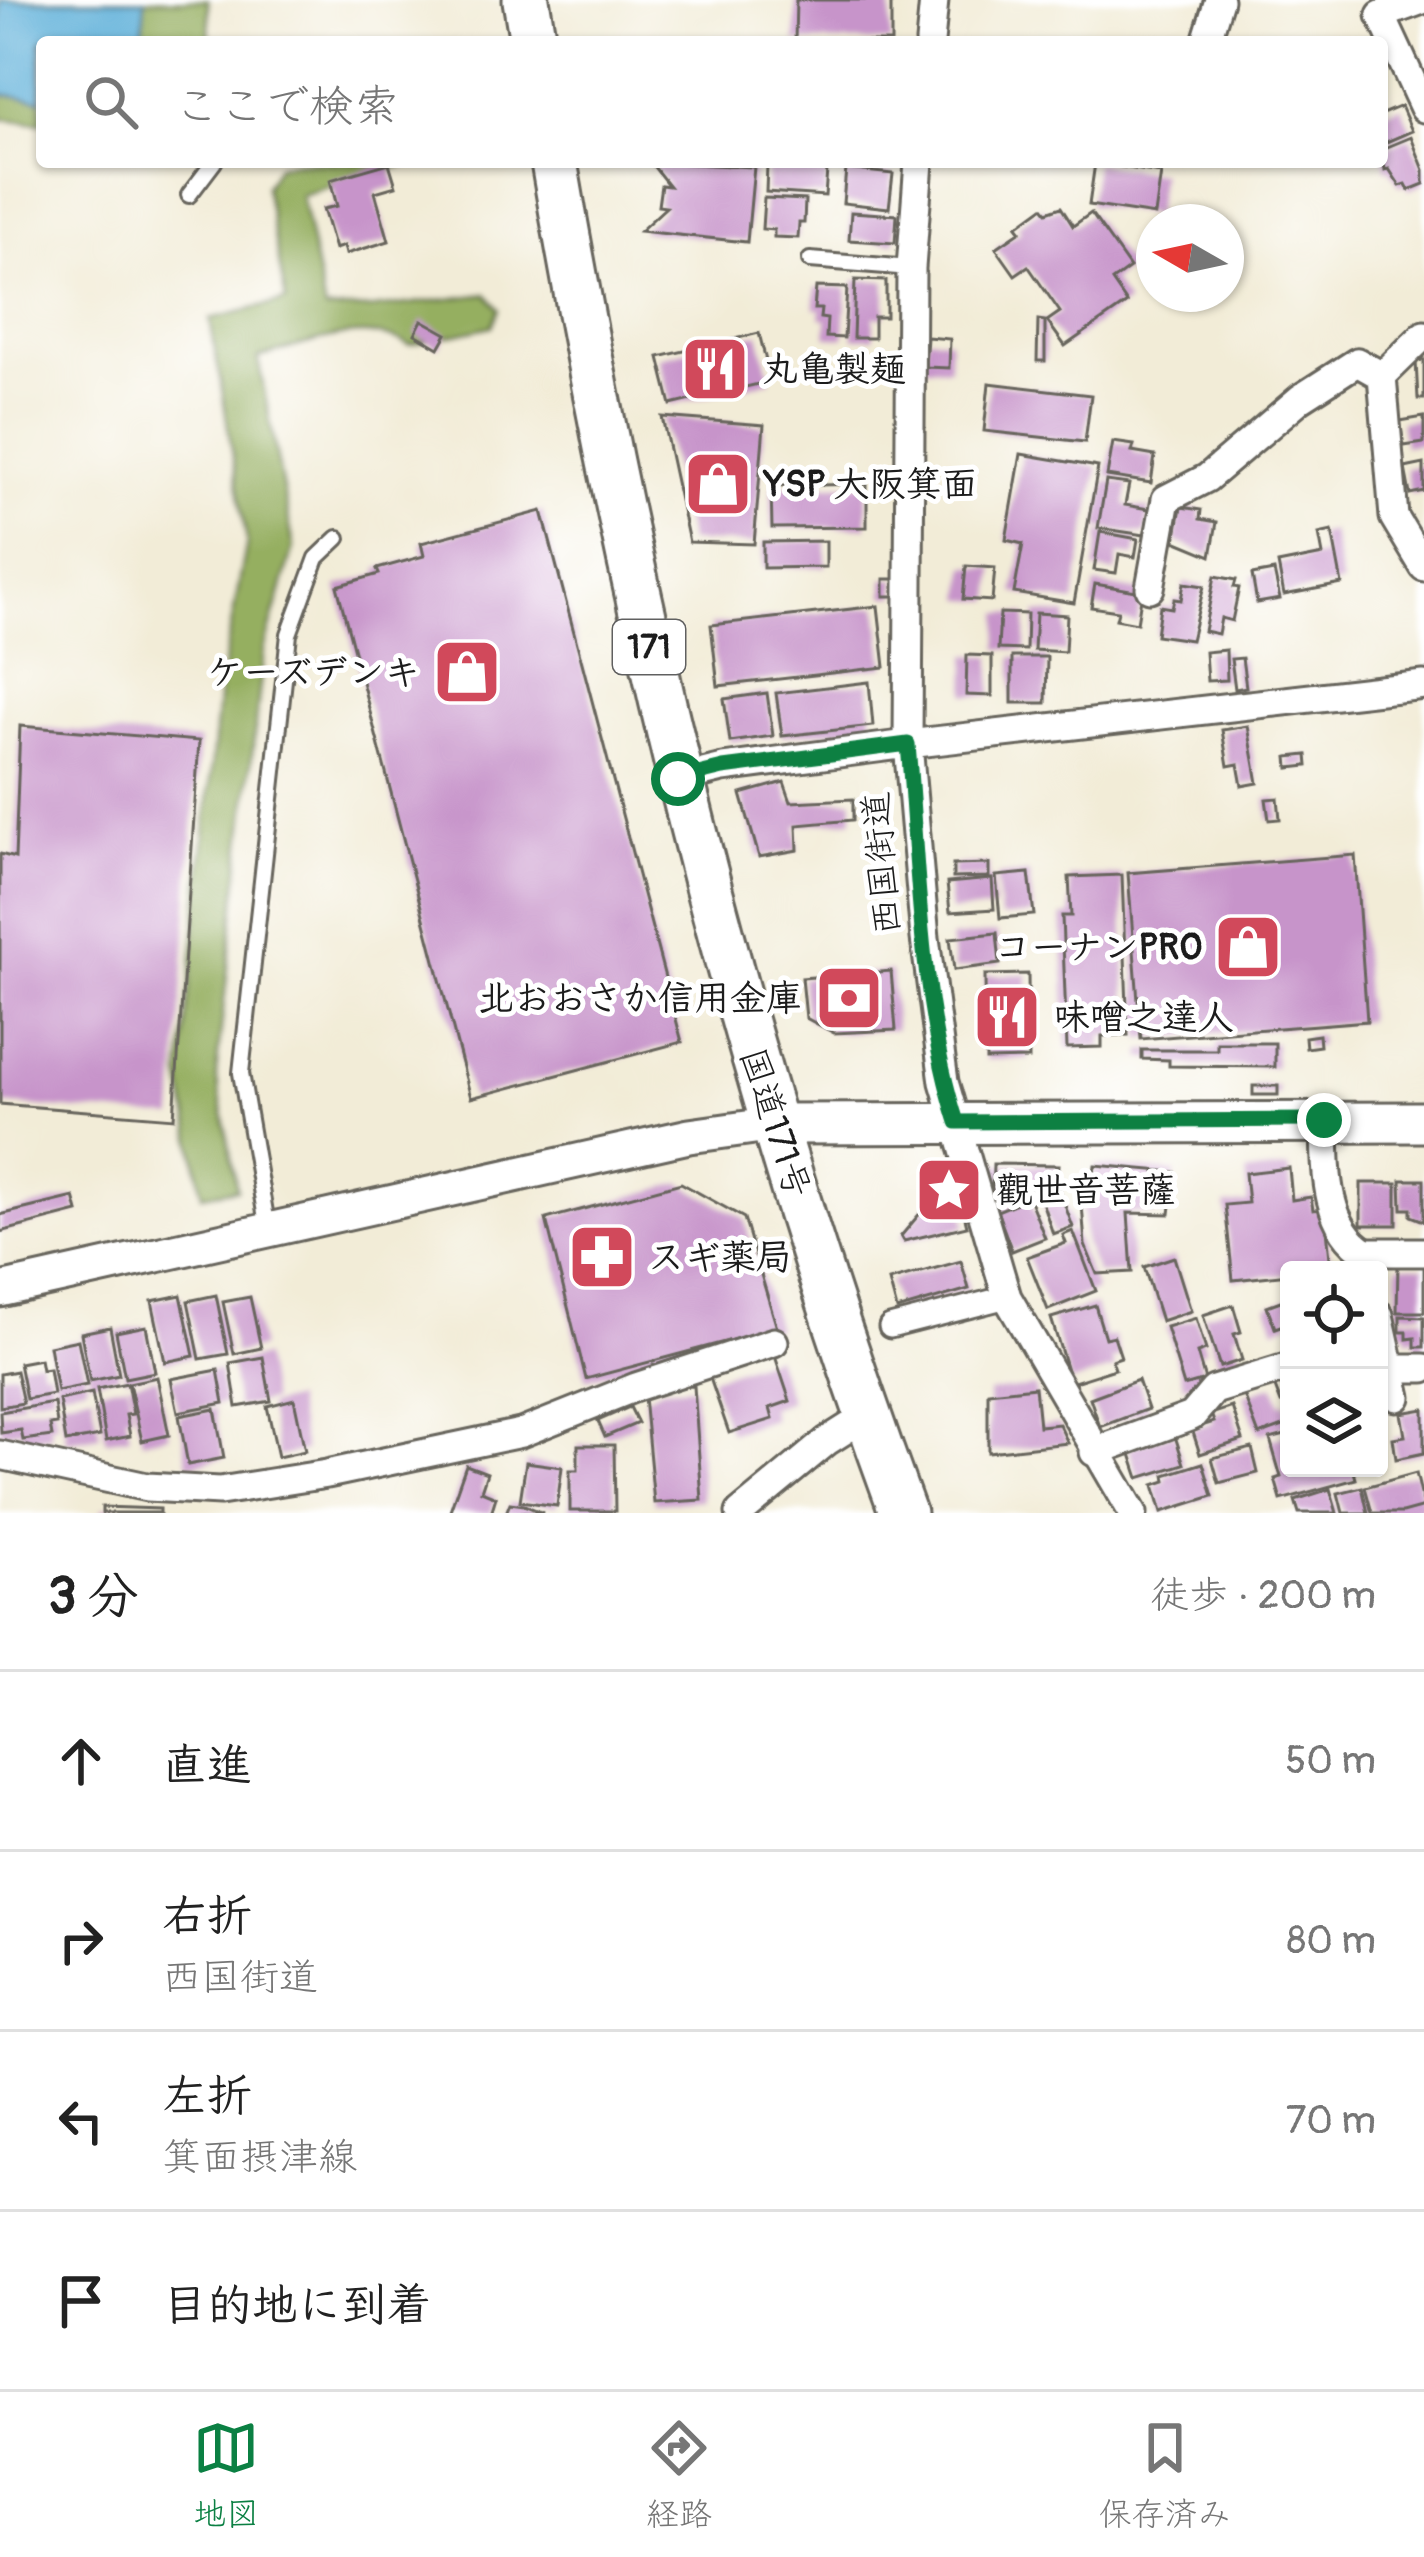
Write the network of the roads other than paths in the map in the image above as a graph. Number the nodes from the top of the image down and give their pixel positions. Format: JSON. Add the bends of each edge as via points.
{"nodes":[{"id":1,"x":934,"y":0,"type":"edge"},
{"id":2,"x":1219,"y":0,"type":"edge"},
{"id":3,"x":1422,"y":0,"type":"edge"},
{"id":4,"x":1382,"y":8,"type":"edge"},
{"id":5,"x":931,"y":36,"type":"edge"},
{"id":6,"x":1208,"y":36,"type":"edge"},
{"id":7,"x":1424,"y":108,"type":"edge"},
{"id":8,"x":209,"y":168,"type":"edge"},
{"id":9,"x":555,"y":168,"type":"edge"},
{"id":10,"x":919,"y":168,"type":"edge"},
{"id":11,"x":189,"y":194,"type":"dead end"},
{"id":12,"x":810,"y":260,"type":"dead end"},
{"id":13,"x":911,"y":268,"type":"junction"},
{"id":14,"x":1424,"y":335,"type":"edge"},
{"id":15,"x":1382,"y":376,"type":"junction"},
{"id":16,"x":338,"y":538,"type":"dead end"},
{"id":17,"x":1424,"y":567,"type":"edge"},
{"id":18,"x":1150,"y":588,"type":"dead end"},
{"id":19,"x":1424,"y":686,"type":"edge"},
{"id":20,"x":908,"y":744,"type":"junction"},
{"id":21,"x":678,"y":779,"type":"junction"},
{"id":22,"x":1324,"y":1120,"type":"junction"},
{"id":23,"x":957,"y":1122,"type":"junction"},
{"id":24,"x":1424,"y":1122,"type":"edge"},
{"id":25,"x":775,"y":1124,"type":"junction"},
{"id":26,"x":268,"y":1230,"type":"junction"},
{"id":27,"x":1424,"y":1252,"type":"edge"},
{"id":28,"x":1367,"y":1261,"type":"edge"},
{"id":29,"x":0,"y":1290,"type":"edge"},
{"id":30,"x":1007,"y":1297,"type":"junction"},
{"id":31,"x":890,"y":1328,"type":"dead end"},
{"id":32,"x":774,"y":1342,"type":"dead end"},
{"id":33,"x":1388,"y":1359,"type":"edge"},
{"id":34,"x":1424,"y":1368,"type":"edge"},
{"id":35,"x":1283,"y":1369,"type":"edge"},
{"id":36,"x":1390,"y":1369,"type":"junction"},
{"id":37,"x":1397,"y":1397,"type":"dead end"},
{"id":38,"x":868,"y":1415,"type":"junction"},
{"id":39,"x":1094,"y":1452,"type":"junction"},
{"id":40,"x":0,"y":1455,"type":"edge"},
{"id":41,"x":740,"y":1513,"type":"edge"},
{"id":42,"x":903,"y":1513,"type":"edge"},
{"id":43,"x":1132,"y":1513,"type":"edge"}],
"edges":[{"from":1,"to":5,"type":"street"},
{"from":2,"to":6,"type":"street"},
{"from":3,"to":4,"type":"street"},
{"from":4,"to":7,"type":"street"},
{"from":8,"to":11,"type":"lane"},
{"from":9,"to":21,"type":"highway","name":"国道171号","number":"171"},
{"from":10,"to":13,"type":"street","name":"西国街道"},
{"from":12,"to":13,"type":"lane"},
{"from":13,"to":20,"type":"street","name":"西国街道"},
{"from":14,"to":15,"type":"street"},
{"from":15,"to":17,"type":"street","via":[[1394,517]]},
{"from":15,"to":18,"type":"street","via":[[1357,362],[1207,478],[1166,499]]},
{"from":16,"to":26,"type":"lane","via":[[317,558],[289,634],[241,1073]]},
{"from":19,"to":20,"type":"street"},
{"from":20,"to":21,"type":"street"},
{"from":20,"to":23,"type":"street","name":"西国街道","via":[[925,938]]},
{"from":21,"to":25,"type":"highway","name":"国道171号","number":"171"},
{"from":22,"to":23,"type":"main road"},
{"from":22,"to":24,"type":"main road"},
{"from":22,"to":28,"type":"street","via":[[1330,1199],[1346,1240]]},
{"from":23,"to":25,"type":"main road"},
{"from":23,"to":30,"type":"street","name":"西国街道"},
{"from":25,"to":26,"type":"street"},
{"from":25,"to":38,"type":"highway","name":"国道171号","number":"171"},
{"from":26,"to":29,"type":"street"},
{"from":27,"to":28,"type":"street"},
{"from":30,"to":31,"type":"street"},
{"from":30,"to":39,"type":"street","name":"西国街道"},
{"from":32,"to":40,"type":"street","via":[[521,1433],[220,1490],[147,1487]]},
{"from":33,"to":36,"type":"street"},
{"from":34,"to":36,"type":"street"},
{"from":35,"to":39,"type":"street","via":[[1214,1390],[1192,1416]]},
{"from":36,"to":37,"type":"street"},
{"from":38,"to":41,"type":"street"},
{"from":38,"to":42,"type":"highway","name":"国道171号","number":"171"},
{"from":39,"to":43,"type":"street","name":"西国街道"}]}
